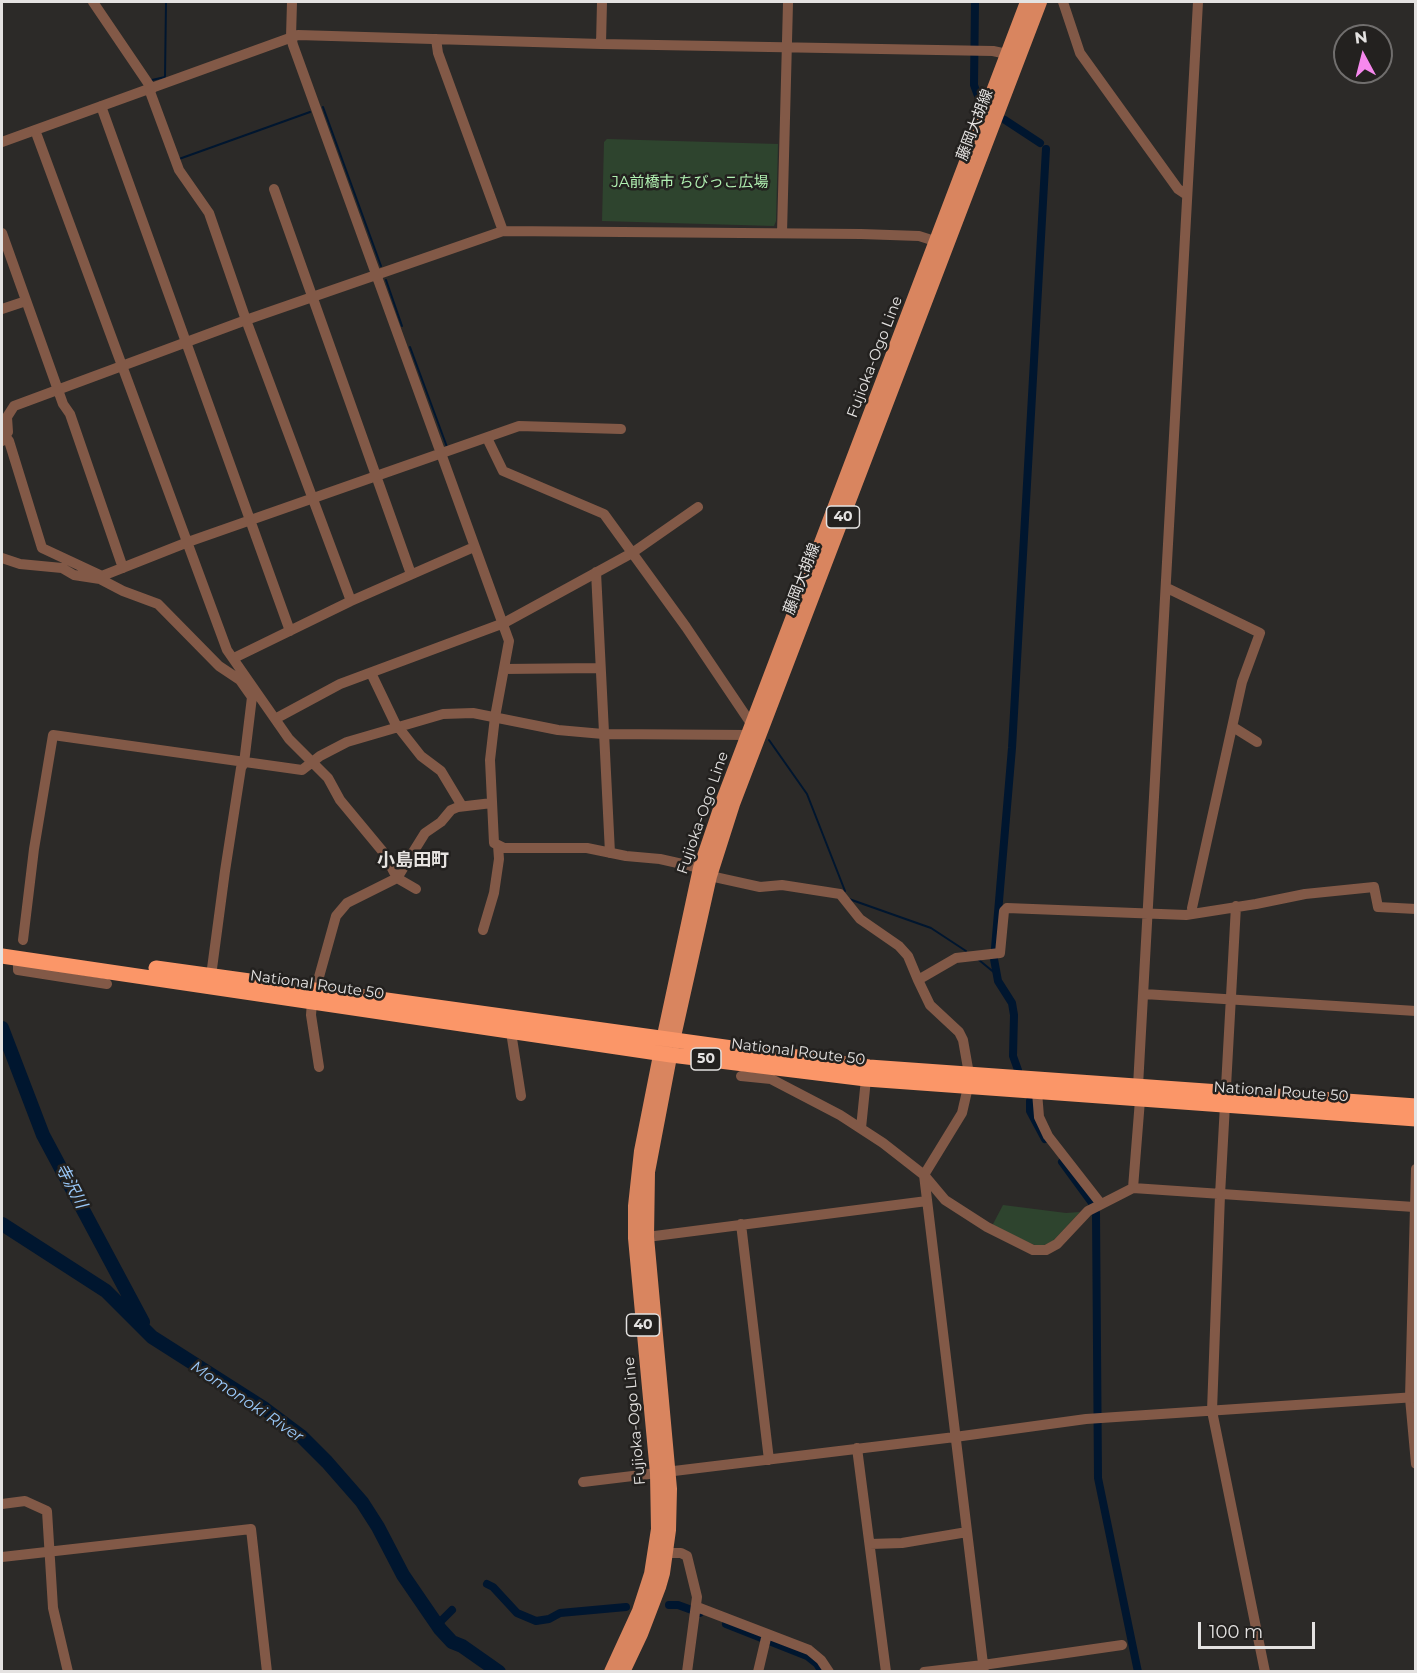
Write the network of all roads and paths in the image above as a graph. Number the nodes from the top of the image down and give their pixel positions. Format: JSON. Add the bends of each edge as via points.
{"nodes":[{"id":1,"x":93,"y":2,"type":"edge"},
{"id":2,"x":292,"y":2,"type":"edge"},
{"id":3,"x":602,"y":2,"type":"edge"},
{"id":4,"x":1027,"y":2,"type":"edge"},
{"id":5,"x":1040,"y":2,"type":"edge"},
{"id":6,"x":1063,"y":2,"type":"edge"},
{"id":7,"x":1198,"y":2,"type":"edge"},
{"id":8,"x":788,"y":3,"type":"edge"},
{"id":9,"x":291,"y":37,"type":"junction"},
{"id":10,"x":436,"y":39,"type":"junction"},
{"id":11,"x":601,"y":44,"type":"junction"},
{"id":12,"x":787,"y":48,"type":"junction"},
{"id":13,"x":1006,"y":54,"type":"junction"},
{"id":14,"x":150,"y":89,"type":"junction"},
{"id":15,"x":101,"y":106,"type":"junction"},
{"id":16,"x":35,"y":130,"type":"junction"},
{"id":17,"x":2,"y":142,"type":"edge"},
{"id":18,"x":274,"y":189,"type":"dead end"},
{"id":19,"x":1187,"y":195,"type":"junction"},
{"id":20,"x":503,"y":231,"type":"junction"},
{"id":21,"x":782,"y":232,"type":"junction"},
{"id":22,"x":2,"y":233,"type":"edge"},
{"id":23,"x":941,"y":243,"type":"junction"},
{"id":24,"x":377,"y":273,"type":"junction"},
{"id":25,"x":313,"y":296,"type":"junction"},
{"id":26,"x":26,"y":301,"type":"junction"},
{"id":27,"x":2,"y":309,"type":"edge"},
{"id":28,"x":246,"y":320,"type":"junction"},
{"id":29,"x":186,"y":342,"type":"junction"},
{"id":30,"x":123,"y":366,"type":"junction"},
{"id":31,"x":57,"y":389,"type":"junction"},
{"id":32,"x":621,"y":429,"type":"dead end"},
{"id":33,"x":488,"y":438,"type":"junction"},
{"id":34,"x":4,"y":439,"type":"edge"},
{"id":35,"x":441,"y":454,"type":"junction"},
{"id":36,"x":377,"y":476,"type":"junction"},
{"id":37,"x":313,"y":498,"type":"junction"},
{"id":38,"x":698,"y":507,"type":"dead end"},
{"id":39,"x":250,"y":520,"type":"junction"},
{"id":40,"x":188,"y":542,"type":"junction"},
{"id":41,"x":474,"y":547,"type":"junction"},
{"id":42,"x":632,"y":553,"type":"junction"},
{"id":43,"x":2,"y":558,"type":"edge"},
{"id":44,"x":123,"y":568,"type":"junction"},
{"id":45,"x":596,"y":572,"type":"junction"},
{"id":46,"x":411,"y":574,"type":"junction"},
{"id":47,"x":101,"y":578,"type":"junction"},
{"id":48,"x":1167,"y":588,"type":"junction"},
{"id":49,"x":351,"y":601,"type":"junction"},
{"id":50,"x":504,"y":622,"type":"junction"},
{"id":51,"x":290,"y":631,"type":"junction"},
{"id":52,"x":198,"y":645,"type":"junction"},
{"id":53,"x":234,"y":658,"type":"junction"},
{"id":54,"x":600,"y":668,"type":"junction"},
{"id":55,"x":504,"y":669,"type":"junction"},
{"id":56,"x":371,"y":673,"type":"junction"},
{"id":57,"x":495,"y":717,"type":"junction"},
{"id":58,"x":275,"y":719,"type":"junction"},
{"id":59,"x":399,"y":726,"type":"junction"},
{"id":60,"x":1233,"y":726,"type":"junction"},
{"id":61,"x":750,"y":730,"type":"junction"},
{"id":62,"x":603,"y":734,"type":"junction"},
{"id":63,"x":1257,"y":742,"type":"dead end"},
{"id":64,"x":313,"y":762,"type":"junction"},
{"id":65,"x":244,"y":763,"type":"junction"},
{"id":66,"x":492,"y":803,"type":"junction"},
{"id":67,"x":462,"y":806,"type":"junction"},
{"id":68,"x":498,"y":845,"type":"junction"},
{"id":69,"x":610,"y":853,"type":"junction"},
{"id":70,"x":705,"y":872,"type":"junction"},
{"id":71,"x":397,"y":878,"type":"junction"},
{"id":72,"x":416,"y":889,"type":"dead end"},
{"id":73,"x":1236,"y":906,"type":"junction"},
{"id":74,"x":1416,"y":909,"type":"edge"},
{"id":75,"x":1193,"y":914,"type":"junction"},
{"id":76,"x":1149,"y":915,"type":"junction"},
{"id":77,"x":483,"y":930,"type":"dead end"},
{"id":78,"x":23,"y":940,"type":"dead end"},
{"id":79,"x":2,"y":946,"type":"edge"},
{"id":80,"x":2,"y":956,"type":"edge"},
{"id":81,"x":18,"y":966,"type":"dead end"},
{"id":82,"x":211,"y":976,"type":"junction"},
{"id":83,"x":918,"y":980,"type":"junction"},
{"id":84,"x":107,"y":984,"type":"dead end"},
{"id":85,"x":1143,"y":994,"type":"junction"},
{"id":86,"x":313,"y":996,"type":"junction"},
{"id":87,"x":1231,"y":1000,"type":"junction"},
{"id":88,"x":1416,"y":1011,"type":"edge"},
{"id":89,"x":511,"y":1032,"type":"junction"},
{"id":90,"x":667,"y":1047,"type":"junction"},
{"id":91,"x":319,"y":1067,"type":"dead end"},
{"id":92,"x":741,"y":1076,"type":"dead end"},
{"id":93,"x":866,"y":1079,"type":"junction"},
{"id":94,"x":969,"y":1081,"type":"junction"},
{"id":95,"x":1037,"y":1092,"type":"junction"},
{"id":96,"x":1139,"y":1093,"type":"junction"},
{"id":97,"x":520,"y":1096,"type":"dead end"},
{"id":98,"x":1225,"y":1099,"type":"junction"},
{"id":99,"x":1416,"y":1106,"type":"edge"},
{"id":100,"x":1416,"y":1119,"type":"edge"},
{"id":101,"x":861,"y":1128,"type":"junction"},
{"id":102,"x":1416,"y":1169,"type":"edge"},
{"id":103,"x":924,"y":1175,"type":"junction"},
{"id":104,"x":1132,"y":1188,"type":"junction"},
{"id":105,"x":1220,"y":1195,"type":"junction"},
{"id":106,"x":927,"y":1201,"type":"junction"},
{"id":107,"x":1101,"y":1204,"type":"junction"},
{"id":108,"x":1414,"y":1207,"type":"junction"},
{"id":109,"x":741,"y":1224,"type":"junction"},
{"id":110,"x":647,"y":1237,"type":"junction"},
{"id":111,"x":1413,"y":1397,"type":"edge"},
{"id":112,"x":1212,"y":1410,"type":"junction"},
{"id":113,"x":955,"y":1437,"type":"junction"},
{"id":114,"x":857,"y":1448,"type":"junction"},
{"id":115,"x":769,"y":1460,"type":"junction"},
{"id":116,"x":1416,"y":1464,"type":"edge"},
{"id":117,"x":662,"y":1472,"type":"junction"},
{"id":118,"x":583,"y":1482,"type":"dead end"},
{"id":119,"x":2,"y":1504,"type":"edge"},
{"id":120,"x":967,"y":1532,"type":"junction"},
{"id":121,"x":870,"y":1544,"type":"junction"},
{"id":122,"x":48,"y":1551,"type":"junction"},
{"id":123,"x":667,"y":1553,"type":"junction"},
{"id":124,"x":2,"y":1557,"type":"edge"},
{"id":125,"x":697,"y":1607,"type":"junction"},
{"id":126,"x":766,"y":1638,"type":"junction"},
{"id":127,"x":1122,"y":1645,"type":"dead end"},
{"id":128,"x":984,"y":1668,"type":"edge"},
{"id":129,"x":68,"y":1671,"type":"edge"},
{"id":130,"x":267,"y":1671,"type":"edge"},
{"id":131,"x":611,"y":1671,"type":"edge"},
{"id":132,"x":623,"y":1671,"type":"edge"},
{"id":133,"x":687,"y":1671,"type":"edge"},
{"id":134,"x":759,"y":1671,"type":"edge"},
{"id":135,"x":829,"y":1671,"type":"edge"},
{"id":136,"x":886,"y":1671,"type":"edge"},
{"id":137,"x":924,"y":1671,"type":"edge"},
{"id":138,"x":1265,"y":1671,"type":"edge"}],
"edges":[{"from":1,"to":14,"type":"street"},
{"from":2,"to":9,"type":"street"},
{"from":3,"to":11,"type":"street"},
{"from":4,"to":13,"type":"main road","name":"Fujioka-Ogo Line","number":"40"},
{"from":5,"to":23,"type":"main road","name":"藤岡大胡線","number":"40"},
{"from":6,"to":19,"type":"street","via":[[1080,53]]},
{"from":7,"to":19,"type":"street"},
{"from":8,"to":12,"type":"street"},
{"from":9,"to":10,"type":"street"},
{"from":9,"to":14,"type":"street"},
{"from":9,"to":24,"type":"street"},
{"from":10,"to":11,"type":"street"},
{"from":10,"to":20,"type":"street"},
{"from":11,"to":12,"type":"street"},
{"from":12,"to":13,"type":"street"},
{"from":12,"to":21,"type":"street"},
{"from":13,"to":23,"type":"main road","name":"Fujioka-Ogo Line","number":"40"},
{"from":14,"to":15,"type":"street"},
{"from":14,"to":28,"type":"street","via":[[179,170],[209,213]]},
{"from":15,"to":16,"type":"street"},
{"from":15,"to":29,"type":"street"},
{"from":16,"to":17,"type":"street"},
{"from":16,"to":30,"type":"street"},
{"from":18,"to":25,"type":"street"},
{"from":19,"to":48,"type":"street"},
{"from":20,"to":21,"type":"street"},
{"from":20,"to":24,"type":"street"},
{"from":21,"to":23,"type":"street","via":[[919,236]]},
{"from":22,"to":26,"type":"street"},
{"from":23,"to":61,"type":"main road","name":"Fujioka-Ogo Line","number":"40"},
{"from":23,"to":70,"type":"main road","name":"藤岡大胡線","number":"40"},
{"from":24,"to":25,"type":"street"},
{"from":24,"to":35,"type":"street"},
{"from":25,"to":28,"type":"street"},
{"from":25,"to":36,"type":"street"},
{"from":26,"to":27,"type":"street"},
{"from":26,"to":31,"type":"street"},
{"from":28,"to":29,"type":"street"},
{"from":28,"to":37,"type":"street"},
{"from":29,"to":30,"type":"street"},
{"from":29,"to":39,"type":"street"},
{"from":30,"to":31,"type":"street"},
{"from":30,"to":40,"type":"street"},
{"from":31,"to":34,"type":"street","via":[[14,406],[7,417],[8,432]]},
{"from":31,"to":44,"type":"street","via":[[70,414]]},
{"from":32,"to":33,"type":"street","via":[[519,426]]},
{"from":33,"to":35,"type":"street"},
{"from":33,"to":42,"type":"street","via":[[503,471],[604,514]]},
{"from":34,"to":47,"type":"street","via":[[9,441],[42,549]]},
{"from":35,"to":36,"type":"street"},
{"from":35,"to":41,"type":"street"},
{"from":36,"to":37,"type":"street"},
{"from":36,"to":46,"type":"street"},
{"from":37,"to":39,"type":"street"},
{"from":37,"to":49,"type":"street"},
{"from":38,"to":42,"type":"street"},
{"from":39,"to":40,"type":"street"},
{"from":39,"to":51,"type":"street"},
{"from":40,"to":44,"type":"street"},
{"from":40,"to":53,"type":"street","via":[[227,650]]},
{"from":41,"to":46,"type":"street"},
{"from":41,"to":50,"type":"street"},
{"from":42,"to":45,"type":"street"},
{"from":42,"to":61,"type":"street","via":[[686,627]]},
{"from":43,"to":47,"type":"street"},
{"from":44,"to":47,"type":"street"},
{"from":45,"to":50,"type":"street"},
{"from":45,"to":54,"type":"street"},
{"from":46,"to":49,"type":"street"},
{"from":47,"to":52,"type":"street","via":[[158,604]]},
{"from":48,"to":60,"type":"street","via":[[1260,633],[1242,682]]},
{"from":48,"to":76,"type":"street"},
{"from":49,"to":51,"type":"street"},
{"from":50,"to":55,"type":"street","via":[[509,640]]},
{"from":50,"to":56,"type":"street"},
{"from":51,"to":53,"type":"street"},
{"from":52,"to":53,"type":"street"},
{"from":52,"to":65,"type":"street","via":[[240,680],[252,698]]},
{"from":53,"to":58,"type":"street"},
{"from":54,"to":55,"type":"street"},
{"from":54,"to":62,"type":"street"},
{"from":55,"to":57,"type":"street"},
{"from":56,"to":58,"type":"street","via":[[340,684]]},
{"from":56,"to":59,"type":"street","via":[[385,707]]},
{"from":57,"to":59,"type":"street","via":[[443,714]]},
{"from":57,"to":62,"type":"street","via":[[549,729]]},
{"from":57,"to":66,"type":"street","via":[[490,760]]},
{"from":58,"to":64,"type":"street"},
{"from":59,"to":64,"type":"street","via":[[347,742]]},
{"from":59,"to":67,"type":"street","via":[[421,756],[441,771]]},
{"from":60,"to":63,"type":"street"},
{"from":60,"to":75,"type":"street"},
{"from":61,"to":62,"type":"street"},
{"from":61,"to":70,"type":"main road","name":"Fujioka-Ogo Line","number":"40"},
{"from":62,"to":69,"type":"street"},
{"from":64,"to":65,"type":"street","via":[[302,770]]},
{"from":64,"to":71,"type":"street","via":[[384,853]]},
{"from":65,"to":78,"type":"street","via":[[53,735]]},
{"from":65,"to":82,"type":"street"},
{"from":66,"to":67,"type":"street"},
{"from":66,"to":68,"type":"street","via":[[494,843]]},
{"from":67,"to":71,"type":"street","via":[[425,833]]},
{"from":68,"to":69,"type":"street","via":[[587,848]]},
{"from":68,"to":77,"type":"street","via":[[494,894]]},
{"from":69,"to":70,"type":"street","via":[[660,859]]},
{"from":70,"to":83,"type":"street","via":[[760,886],[782,885],[840,894],[860,919],[904,951]]},
{"from":70,"to":90,"type":"main road","name":"Fujioka-Ogo Line","number":"40"},
{"from":71,"to":72,"type":"street"},
{"from":71,"to":86,"type":"street","via":[[347,903],[336,916]]},
{"from":73,"to":74,"type":"street","via":[[1374,887],[1378,907]]},
{"from":73,"to":75,"type":"street"},
{"from":73,"to":87,"type":"street"},
{"from":75,"to":76,"type":"street"},
{"from":76,"to":83,"type":"street","via":[[1007,908],[1000,953],[956,958]]},
{"from":76,"to":85,"type":"street"},
{"from":79,"to":82,"type":"highway","name":"National Route 50","number":"50"},
{"from":80,"to":86,"type":"highway","name":"National Route 50","number":"50"},
{"from":81,"to":84,"type":"street","via":[[18,970]]},
{"from":82,"to":86,"type":"highway","name":"National Route 50","number":"50"},
{"from":83,"to":94,"type":"street","via":[[930,1005],[959,1032]]},
{"from":85,"to":87,"type":"street"},
{"from":85,"to":96,"type":"street"},
{"from":86,"to":89,"type":"highway","name":"National Route 50","number":"50"},
{"from":86,"to":90,"type":"highway","name":"National Route 50","number":"50"},
{"from":86,"to":91,"type":"street","via":[[311,1015]]},
{"from":87,"to":88,"type":"street"},
{"from":87,"to":98,"type":"street"},
{"from":89,"to":90,"type":"highway","name":"National Route 50","number":"50"},
{"from":89,"to":97,"type":"street"},
{"from":90,"to":93,"type":"highway","name":"National Route 50","number":"50"},
{"from":90,"to":94,"type":"highway","name":"National Route 50","number":"50"},
{"from":90,"to":110,"type":"main road","name":"Fujioka-Ogo Line","number":"40","via":[[648,1172]]},
{"from":90,"to":117,"type":"main road","name":"Fujioka-Ogo Line","number":"40","via":[[641,1151],[635,1206],[635,1238]]},
{"from":92,"to":101,"type":"street","via":[[771,1079]]},
{"from":93,"to":94,"type":"highway","name":"National Route 50","number":"50"},
{"from":93,"to":101,"type":"street"},
{"from":94,"to":95,"type":"highway","name":"National Route 50","number":"50"},
{"from":94,"to":96,"type":"highway","name":"National Route 50","number":"50"},
{"from":94,"to":103,"type":"street","via":[[962,1113]]},
{"from":95,"to":96,"type":"highway","name":"National Route 50","number":"50"},
{"from":95,"to":107,"type":"street","via":[[1039,1117],[1048,1136]]},
{"from":96,"to":98,"type":"highway","name":"National Route 50","number":"50"},
{"from":96,"to":104,"type":"street"},
{"from":98,"to":99,"type":"highway","name":"National Route 50","number":"50"},
{"from":98,"to":100,"type":"highway","name":"National Route 50","number":"50"},
{"from":98,"to":105,"type":"street"},
{"from":101,"to":103,"type":"street"},
{"from":102,"to":108,"type":"street"},
{"from":103,"to":106,"type":"street"},
{"from":103,"to":107,"type":"street","via":[[945,1200],[1033,1250],[1046,1250],[1057,1244],[1088,1211]]},
{"from":104,"to":105,"type":"street"},
{"from":104,"to":107,"type":"street"},
{"from":105,"to":108,"type":"street"},
{"from":105,"to":112,"type":"street"},
{"from":106,"to":109,"type":"street"},
{"from":106,"to":113,"type":"street"},
{"from":108,"to":111,"type":"street"},
{"from":109,"to":110,"type":"street"},
{"from":109,"to":115,"type":"street"},
{"from":110,"to":117,"type":"main road","name":"Fujioka-Ogo Line","number":"40"},
{"from":111,"to":112,"type":"street"},
{"from":111,"to":116,"type":"street"},
{"from":112,"to":113,"type":"street","via":[[1086,1419]]},
{"from":112,"to":138,"type":"street"},
{"from":113,"to":114,"type":"street"},
{"from":113,"to":120,"type":"street"},
{"from":114,"to":115,"type":"street"},
{"from":114,"to":121,"type":"street"},
{"from":115,"to":117,"type":"street"},
{"from":117,"to":118,"type":"street"},
{"from":117,"to":123,"type":"main road","name":"Fujioka-Ogo Line","number":"40","via":[[670,1512]]},
{"from":117,"to":131,"type":"main road","name":"Fujioka-Ogo Line","number":"40","via":[[651,1574],[639,1611]]},
{"from":119,"to":122,"type":"street","via":[[25,1501],[47,1511]]},
{"from":120,"to":121,"type":"street"},
{"from":120,"to":128,"type":"street"},
{"from":121,"to":136,"type":"street"},
{"from":122,"to":124,"type":"street"},
{"from":122,"to":129,"type":"street","via":[[53,1608]]},
{"from":122,"to":130,"type":"street","via":[[251,1530]]},
{"from":123,"to":125,"type":"street","via":[[687,1556]]},
{"from":123,"to":132,"type":"main road","name":"Fujioka-Ogo Line","number":"40","via":[[652,1607]]},
{"from":125,"to":126,"type":"street"},
{"from":125,"to":133,"type":"street"},
{"from":126,"to":134,"type":"street"},
{"from":126,"to":135,"type":"street","via":[[809,1650]]},
{"from":127,"to":128,"type":"street"},
{"from":128,"to":137,"type":"street"}]}
